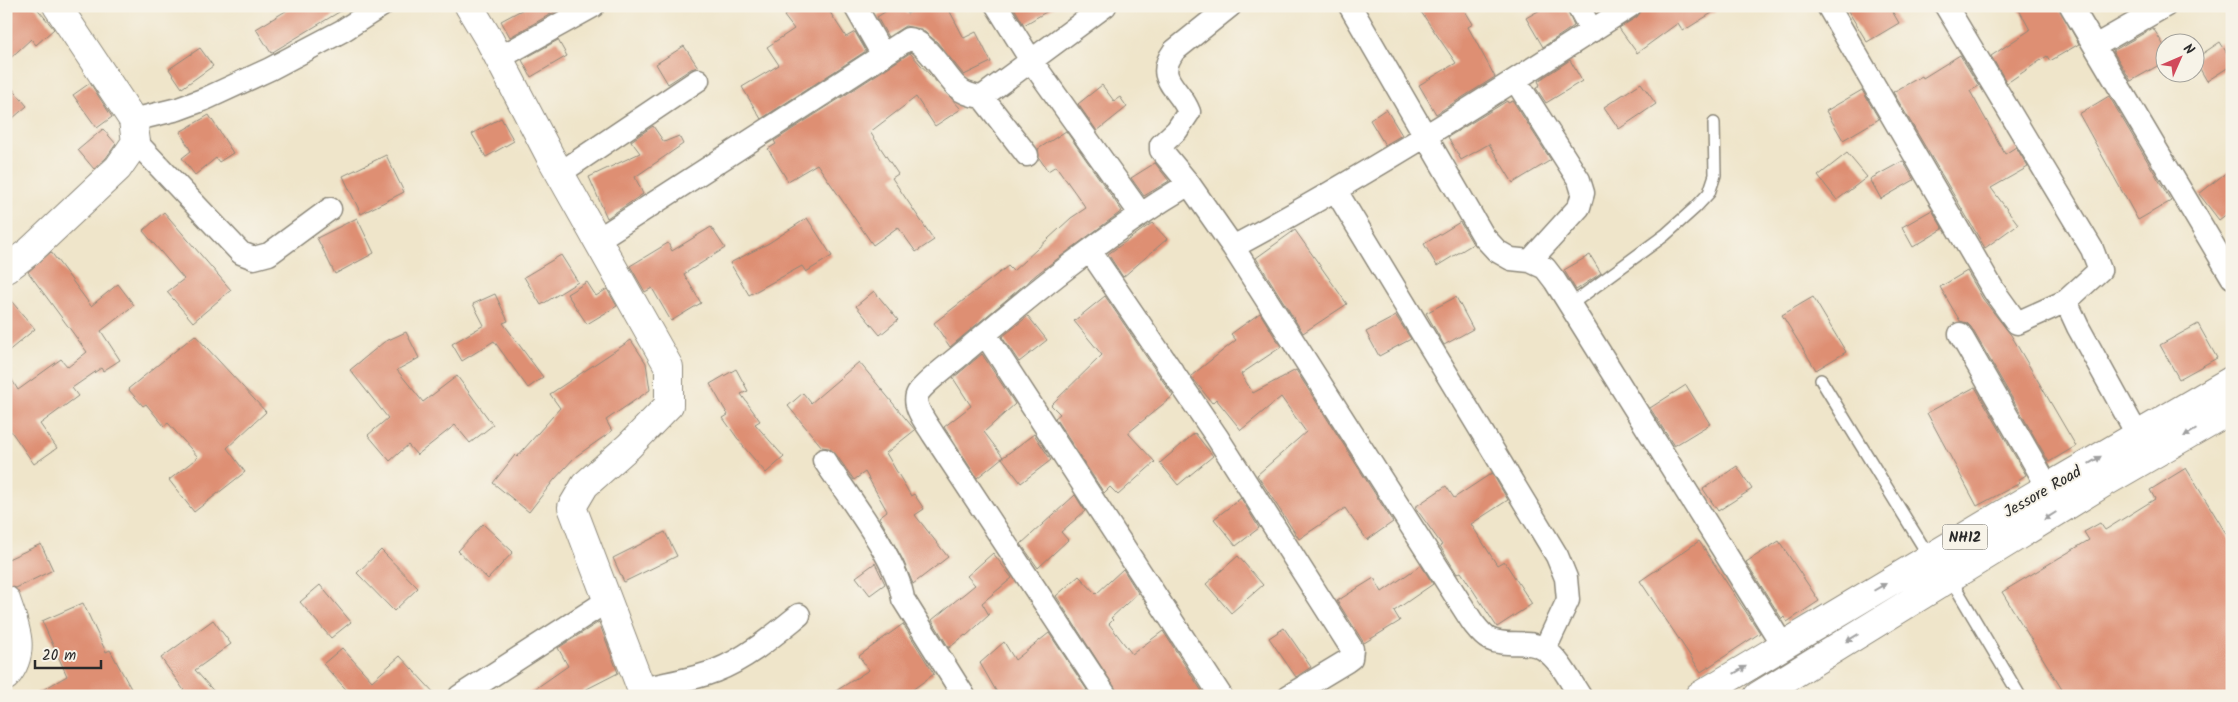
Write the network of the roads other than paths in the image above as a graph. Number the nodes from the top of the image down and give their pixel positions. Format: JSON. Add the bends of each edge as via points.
{"nodes":[{"id":1,"x":57,"y":6,"type":"edge"},
{"id":2,"x":381,"y":6,"type":"edge"},
{"id":3,"x":469,"y":6,"type":"edge"},
{"id":4,"x":593,"y":6,"type":"edge"},
{"id":5,"x":855,"y":6,"type":"edge"},
{"id":6,"x":997,"y":6,"type":"edge"},
{"id":7,"x":1105,"y":6,"type":"edge"},
{"id":8,"x":1230,"y":6,"type":"edge"},
{"id":9,"x":1350,"y":6,"type":"edge"},
{"id":10,"x":1578,"y":6,"type":"edge"},
{"id":11,"x":1630,"y":6,"type":"edge"},
{"id":12,"x":1828,"y":6,"type":"edge"},
{"id":13,"x":1946,"y":6,"type":"edge"},
{"id":14,"x":2070,"y":6,"type":"edge"},
{"id":15,"x":2165,"y":6,"type":"edge"},
{"id":16,"x":1592,"y":31,"type":"junction"},
{"id":17,"x":2095,"y":46,"type":"junction"},
{"id":18,"x":883,"y":55,"type":"junction"},
{"id":19,"x":499,"y":58,"type":"junction"},
{"id":20,"x":1032,"y":62,"type":"junction"},
{"id":21,"x":698,"y":80,"type":"dead end"},
{"id":22,"x":1516,"y":80,"type":"junction"},
{"id":23,"x":982,"y":97,"type":"junction"},
{"id":24,"x":1714,"y":123,"type":"dead end"},
{"id":25,"x":135,"y":131,"type":"junction"},
{"id":26,"x":1425,"y":136,"type":"junction"},
{"id":27,"x":1026,"y":155,"type":"dead end"},
{"id":28,"x":560,"y":173,"type":"junction"},
{"id":29,"x":1189,"y":184,"type":"junction"},
{"id":30,"x":1336,"y":191,"type":"junction"},
{"id":31,"x":330,"y":210,"type":"dead end"},
{"id":32,"x":1140,"y":213,"type":"junction"},
{"id":33,"x":597,"y":240,"type":"junction"},
{"id":34,"x":1233,"y":247,"type":"junction"},
{"id":35,"x":1090,"y":251,"type":"junction"},
{"id":36,"x":1530,"y":261,"type":"junction"},
{"id":37,"x":6,"y":269,"type":"edge"},
{"id":38,"x":2232,"y":277,"type":"edge"},
{"id":39,"x":2066,"y":301,"type":"junction"},
{"id":40,"x":1570,"y":305,"type":"junction"},
{"id":41,"x":986,"y":334,"type":"junction"},
{"id":42,"x":1960,"y":334,"type":"dead end"},
{"id":43,"x":1821,"y":380,"type":"dead end"},
{"id":44,"x":2232,"y":380,"type":"edge"},
{"id":45,"x":2231,"y":411,"type":"edge"},
{"id":46,"x":2138,"y":434,"type":"junction"},
{"id":47,"x":824,"y":460,"type":"dead end"},
{"id":48,"x":2048,"y":487,"type":"junction"},
{"id":49,"x":1930,"y":558,"type":"junction"},
{"id":50,"x":1950,"y":578,"type":"junction"},
{"id":51,"x":6,"y":600,"type":"edge"},
{"id":52,"x":607,"y":601,"type":"junction"},
{"id":53,"x":799,"y":615,"type":"dead end"},
{"id":54,"x":1782,"y":644,"type":"junction"},
{"id":55,"x":1545,"y":649,"type":"junction"},
{"id":56,"x":6,"y":676,"type":"edge"},
{"id":57,"x":643,"y":692,"type":"edge"},
{"id":58,"x":460,"y":696,"type":"edge"},
{"id":59,"x":964,"y":696,"type":"edge"},
{"id":60,"x":1106,"y":696,"type":"edge"},
{"id":61,"x":1221,"y":696,"type":"edge"},
{"id":62,"x":1289,"y":696,"type":"edge"},
{"id":63,"x":1580,"y":696,"type":"edge"},
{"id":64,"x":1699,"y":696,"type":"edge"},
{"id":65,"x":1758,"y":696,"type":"edge"},
{"id":66,"x":2020,"y":696,"type":"edge"}],
"edges":[{"from":1,"to":25,"type":"main road"},
{"from":2,"to":25,"type":"street","via":[[342,31],[246,80],[178,108]]},
{"from":3,"to":19,"type":"main road"},
{"from":4,"to":19,"type":"street"},
{"from":5,"to":18,"type":"street"},
{"from":6,"to":20,"type":"street"},
{"from":7,"to":20,"type":"street"},
{"from":8,"to":29,"type":"street","via":[[1174,52],[1166,67],[1166,79],[1189,112],[1177,130],[1161,144],[1161,150]]},
{"from":9,"to":26,"type":"street"},
{"from":10,"to":16,"type":"street"},
{"from":11,"to":16,"type":"street"},
{"from":12,"to":39,"type":"street","via":[[1994,292],[2017,323]]},
{"from":13,"to":39,"type":"street","via":[[2092,250],[2100,270]]},
{"from":14,"to":17,"type":"street"},
{"from":15,"to":17,"type":"street"},
{"from":16,"to":22,"type":"street"},
{"from":17,"to":38,"type":"street"},
{"from":18,"to":23,"type":"street","via":[[908,39],[916,40],[958,88]]},
{"from":18,"to":33,"type":"street"},
{"from":19,"to":28,"type":"main road"},
{"from":20,"to":23,"type":"street"},
{"from":20,"to":32,"type":"street"},
{"from":21,"to":28,"type":"street"},
{"from":22,"to":26,"type":"street"},
{"from":22,"to":36,"type":"street","via":[[1579,180],[1583,193],[1579,207]]},
{"from":23,"to":27,"type":"street"},
{"from":24,"to":40,"type":"lane","via":[[1715,174],[1709,192],[1664,235]]},
{"from":25,"to":31,"type":"street","via":[[241,253],[254,258],[269,254]]},
{"from":25,"to":37,"type":"main road","via":[[118,168],[30,251]]},
{"from":26,"to":30,"type":"street"},
{"from":26,"to":36,"type":"street","via":[[1484,237],[1497,251],[1511,259]]},
{"from":28,"to":33,"type":"main road"},
{"from":29,"to":32,"type":"street"},
{"from":29,"to":34,"type":"street"},
{"from":30,"to":34,"type":"street"},
{"from":30,"to":55,"type":"street","via":[[1558,556],[1566,578],[1568,600]]},
{"from":32,"to":35,"type":"street"},
{"from":33,"to":52,"type":"main road","via":[[669,367],[669,405],[586,485],[572,507]]},
{"from":34,"to":55,"type":"street","via":[[1473,623],[1488,639],[1508,644],[1532,644]]},
{"from":35,"to":41,"type":"street"},
{"from":35,"to":62,"type":"street","via":[[1217,437],[1352,649],[1351,658]]},
{"from":36,"to":40,"type":"street","via":[[1544,268]]},
{"from":39,"to":46,"type":"street"},
{"from":40,"to":54,"type":"street"},
{"from":41,"to":60,"type":"street","via":[[918,393],[916,402]]},
{"from":41,"to":61,"type":"street"},
{"from":42,"to":48,"type":"street"},
{"from":43,"to":49,"type":"lane"},
{"from":44,"to":46,"type":"main road","name":"Jessore Road","number":"NH12"},
{"from":45,"to":50,"type":"main road","name":"Jessore Road","number":"NH12","one_way":true,"via":[[2102,484]]},
{"from":48,"to":46,"type":"main road","name":"Jessore Road","number":"NH12","one_way":true},
{"from":47,"to":59,"type":"street","via":[[896,575],[902,600]]},
{"from":48,"to":49,"type":"main road","name":"Jessore Road","number":"NH12"},
{"from":54,"to":49,"type":"main road","name":"Jessore Road","number":"NH12","one_way":true},
{"from":50,"to":65,"type":"main road","name":"Jessore Road","number":"NH12","one_way":true},
{"from":50,"to":66,"type":"lane"},
{"from":51,"to":56,"type":"main road","via":[[18,636],[18,658]]},
{"from":52,"to":57,"type":"main road"},
{"from":52,"to":58,"type":"street"},
{"from":53,"to":57,"type":"street","via":[[731,664]]},
{"from":64,"to":54,"type":"main road","name":"Jessore Road","number":"NH12","one_way":true},
{"from":55,"to":63,"type":"street","via":[[1561,666]]}]}
